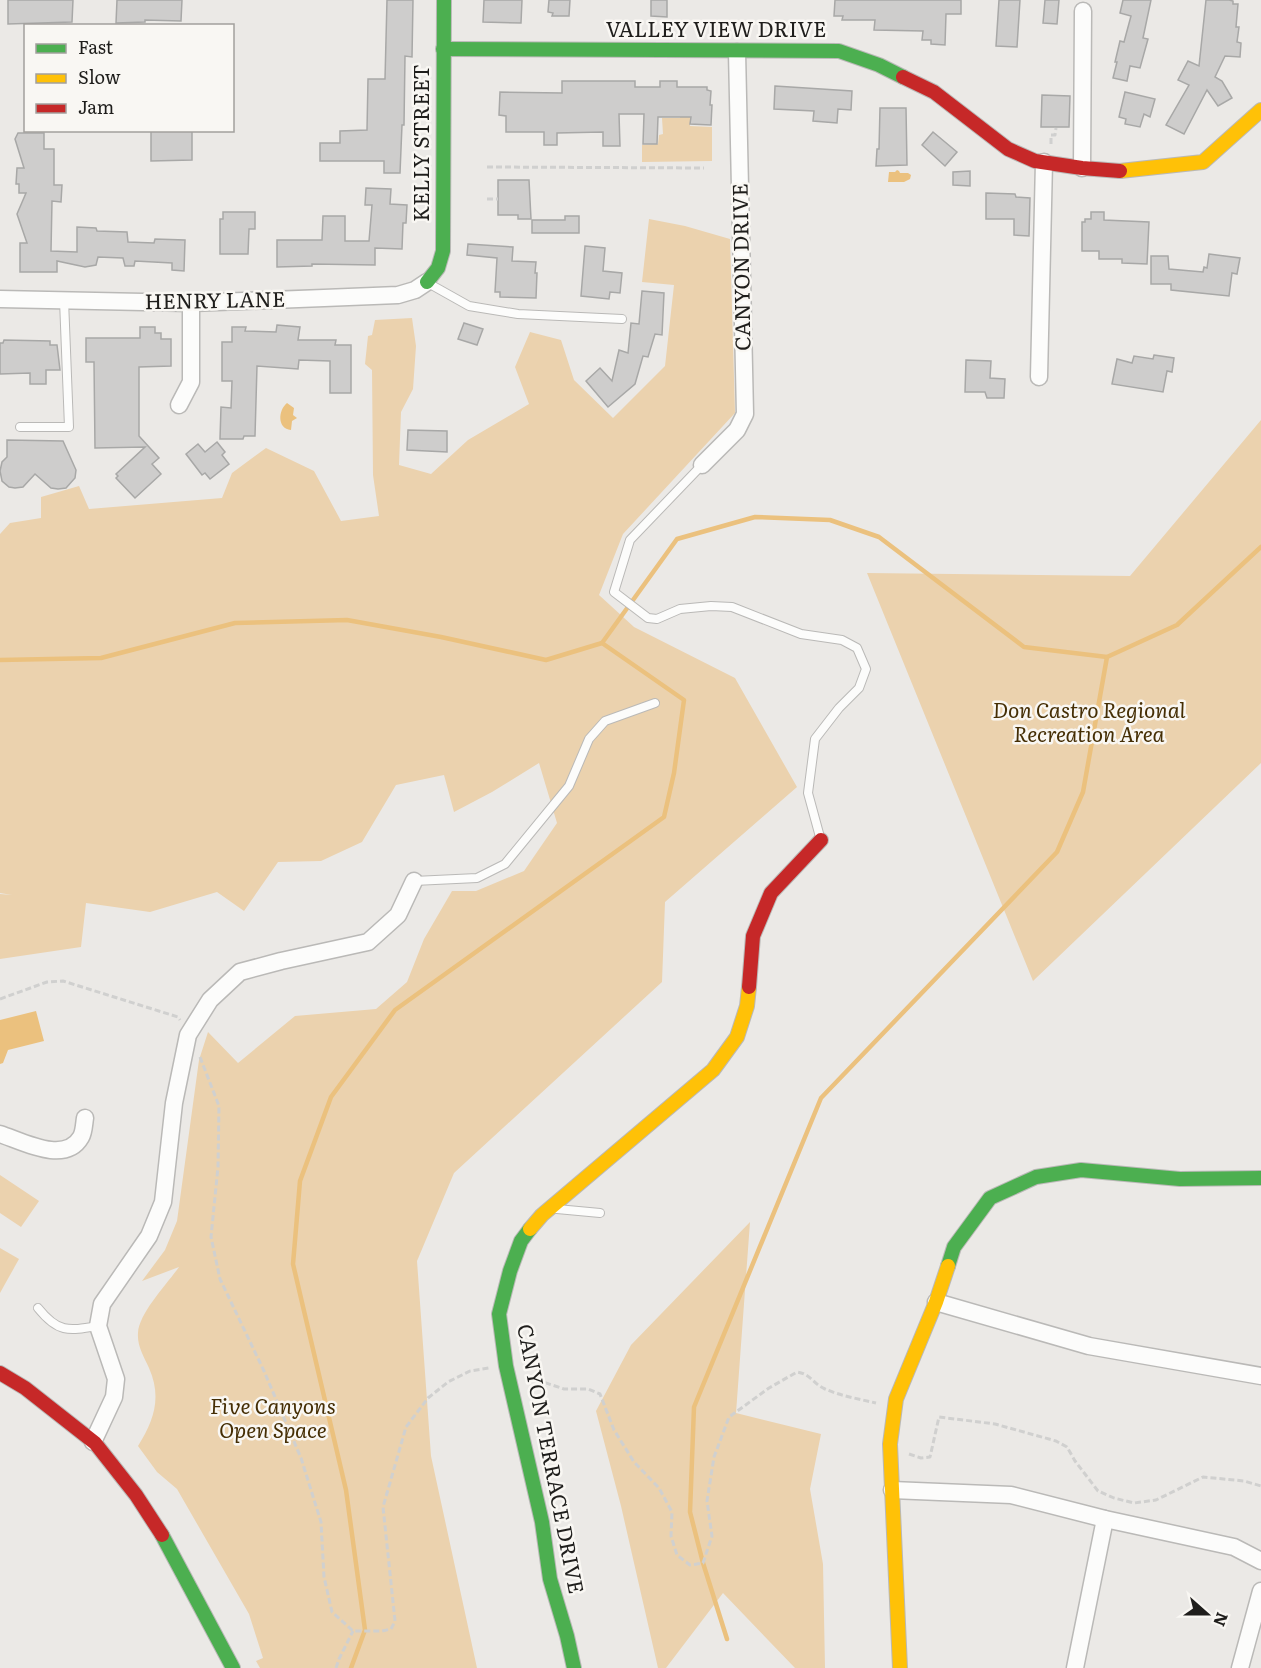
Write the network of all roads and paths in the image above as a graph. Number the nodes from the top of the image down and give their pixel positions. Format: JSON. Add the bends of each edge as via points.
{"nodes":[{"id":1,"x":444,"y":0,"type":"edge"},
{"id":2,"x":1083,"y":11,"type":"dead end"},
{"id":3,"x":443,"y":49,"type":"junction"},
{"id":4,"x":737,"y":52,"type":"junction"},
{"id":5,"x":1261,"y":110,"type":"edge"},
{"id":6,"x":1056,"y":129,"type":"dead end"},
{"id":7,"x":1052,"y":135,"type":"dead end"},
{"id":8,"x":1044,"y":162,"type":"junction"},
{"id":9,"x":487,"y":167,"type":"dead end"},
{"id":10,"x":704,"y":168,"type":"dead end"},
{"id":11,"x":1082,"y":168,"type":"junction"},
{"id":12,"x":487,"y":199,"type":"dead end"},
{"id":13,"x":498,"y":199,"type":"dead end"},
{"id":14,"x":427,"y":282,"type":"junction"},
{"id":15,"x":0,"y":299,"type":"edge"},
{"id":16,"x":64,"y":300,"type":"junction"},
{"id":17,"x":191,"y":303,"type":"junction"},
{"id":18,"x":622,"y":319,"type":"dead end"},
{"id":19,"x":1040,"y":377,"type":"dead end"},
{"id":20,"x":179,"y":405,"type":"dead end"},
{"id":21,"x":20,"y":427,"type":"dead end"},
{"id":22,"x":702,"y":465,"type":"joint"},
{"id":23,"x":654,"y":703,"type":"dead end"},
{"id":24,"x":821,"y":840,"type":"joint"},
{"id":25,"x":414,"y":881,"type":"joint"},
{"id":26,"x":0,"y":999,"type":"edge"},
{"id":27,"x":188,"y":1035,"type":"junction"},
{"id":28,"x":85,"y":1118,"type":"dead end"},
{"id":29,"x":0,"y":1134,"type":"edge"},
{"id":30,"x":1261,"y":1178,"type":"edge"},
{"id":31,"x":551,"y":1207,"type":"junction"},
{"id":32,"x":600,"y":1213,"type":"dead end"},
{"id":33,"x":936,"y":1302,"type":"junction"},
{"id":34,"x":38,"y":1308,"type":"dead end"},
{"id":35,"x":98,"y":1326,"type":"junction"},
{"id":36,"x":506,"y":1366,"type":"junction"},
{"id":37,"x":0,"y":1372,"type":"edge"},
{"id":38,"x":1261,"y":1376,"type":"edge"},
{"id":39,"x":877,"y":1409,"type":"dead end"},
{"id":40,"x":93,"y":1442,"type":"junction"},
{"id":41,"x":890,"y":1444,"type":"junction"},
{"id":42,"x":1261,"y":1486,"type":"edge"},
{"id":43,"x":892,"y":1491,"type":"junction"},
{"id":44,"x":1105,"y":1519,"type":"junction"},
{"id":45,"x":1261,"y":1561,"type":"edge"},
{"id":46,"x":1261,"y":1591,"type":"edge"},
{"id":47,"x":353,"y":1631,"type":"junction"},
{"id":48,"x":233,"y":1668,"type":"edge"},
{"id":49,"x":336,"y":1668,"type":"edge"},
{"id":50,"x":573,"y":1668,"type":"edge"},
{"id":51,"x":900,"y":1668,"type":"edge"},
{"id":52,"x":1075,"y":1668,"type":"edge"},
{"id":53,"x":1240,"y":1668,"type":"edge"}],
"edges":[{"from":1,"to":3,"type":"street","name":"KELLY STREET"},
{"from":2,"to":11,"type":"street"},
{"from":3,"to":4,"type":"street","name":"VALLEY VIEW DRIVE"},
{"from":3,"to":14,"type":"street","name":"KELLY STREET","via":[[442,250],[438,268]]},
{"from":4,"to":8,"type":"street","name":"VALLEY VIEW DRIVE","via":[[839,51],[872,62],[934,92],[1008,149]]},
{"from":4,"to":22,"type":"street","name":"CANYON DRIVE","via":[[745,414],[737,430]]},
{"from":5,"to":11,"type":"street","name":"VALLEY VIEW DRIVE","via":[[1203,162],[1127,171]]},
{"from":6,"to":7,"type":"path"},
{"from":8,"to":11,"type":"street","name":"VALLEY VIEW DRIVE"},
{"from":8,"to":19,"type":"street"},
{"from":9,"to":10,"type":"path"},
{"from":12,"to":13,"type":"path"},
{"from":14,"to":17,"type":"street","name":"HENRY LANE","via":[[398,295]]},
{"from":14,"to":18,"type":"lane","via":[[469,306],[518,314]]},
{"from":15,"to":16,"type":"street","name":"HENRY LANE"},
{"from":16,"to":17,"type":"street","name":"HENRY LANE"},
{"from":16,"to":21,"type":"lane","via":[[69,427]]},
{"from":17,"to":20,"type":"street","via":[[191,382]]},
{"from":22,"to":24,"type":"lane","via":[[630,540],[614,592],[648,618],[657,619],[681,609],[732,607],[801,634],[842,640],[857,648],[866,669],[859,688],[815,739],[807,793]]},
{"from":23,"to":25,"type":"lane","via":[[605,721],[589,739],[569,786],[505,864],[477,878]]},
{"from":24,"to":31,"type":"street","name":"CANYON TERRACE DRIVE","via":[[771,893],[753,936],[747,1006],[736,1037],[713,1070]]},
{"from":25,"to":27,"type":"street","via":[[398,915],[368,942],[240,972],[210,1000]]},
{"from":26,"to":27,"type":"path","via":[[47,982],[63,981],[178,1017]]},
{"from":27,"to":35,"type":"street","via":[[174,1103],[163,1202],[149,1236],[102,1304]]},
{"from":27,"to":47,"type":"path","via":[[204,1063],[219,1106],[211,1237],[220,1279],[302,1458],[321,1522],[324,1577],[332,1612]]},
{"from":28,"to":29,"type":"street","via":[[81,1136],[63,1151]]},
{"from":30,"to":33,"type":"street","via":[[1180,1179],[1081,1170],[1036,1177],[990,1198],[954,1246]]},
{"from":31,"to":32,"type":"lane"},
{"from":31,"to":36,"type":"street","name":"CANYON TERRACE DRIVE","via":[[521,1241],[510,1272],[499,1314]]},
{"from":33,"to":38,"type":"street","via":[[1089,1346]]},
{"from":33,"to":41,"type":"street","via":[[896,1399]]},
{"from":34,"to":35,"type":"lane","via":[[50,1323],[70,1330]]},
{"from":35,"to":40,"type":"street","via":[[116,1379],[114,1397]]},
{"from":36,"to":39,"type":"path","via":[[536,1381],[600,1394],[614,1430],[634,1462],[664,1496],[672,1512],[670,1536],[677,1555],[690,1565],[703,1563],[712,1536],[709,1490],[714,1457],[729,1417],[797,1372],[806,1373],[822,1388],[878,1403]]},
{"from":36,"to":47,"type":"path","via":[[470,1371],[448,1382],[428,1398],[406,1427],[383,1507],[395,1621],[392,1629]]},
{"from":36,"to":50,"type":"street","name":"CANYON TERRACE DRIVE","via":[[542,1522],[550,1579]]},
{"from":37,"to":40,"type":"street"},
{"from":40,"to":48,"type":"street","via":[[156,1528]]},
{"from":41,"to":42,"type":"path","via":[[902,1445],[903,1451],[921,1458],[930,1457],[939,1417],[995,1424],[1056,1441],[1067,1447],[1098,1491],[1134,1503],[1156,1500],[1203,1477]]},
{"from":41,"to":43,"type":"street"},
{"from":43,"to":44,"type":"street","via":[[1011,1495]]},
{"from":43,"to":51,"type":"street"},
{"from":44,"to":45,"type":"street","via":[[1234,1547]]},
{"from":44,"to":52,"type":"street"},
{"from":46,"to":53,"type":"street"},
{"from":47,"to":49,"type":"path"}]}
